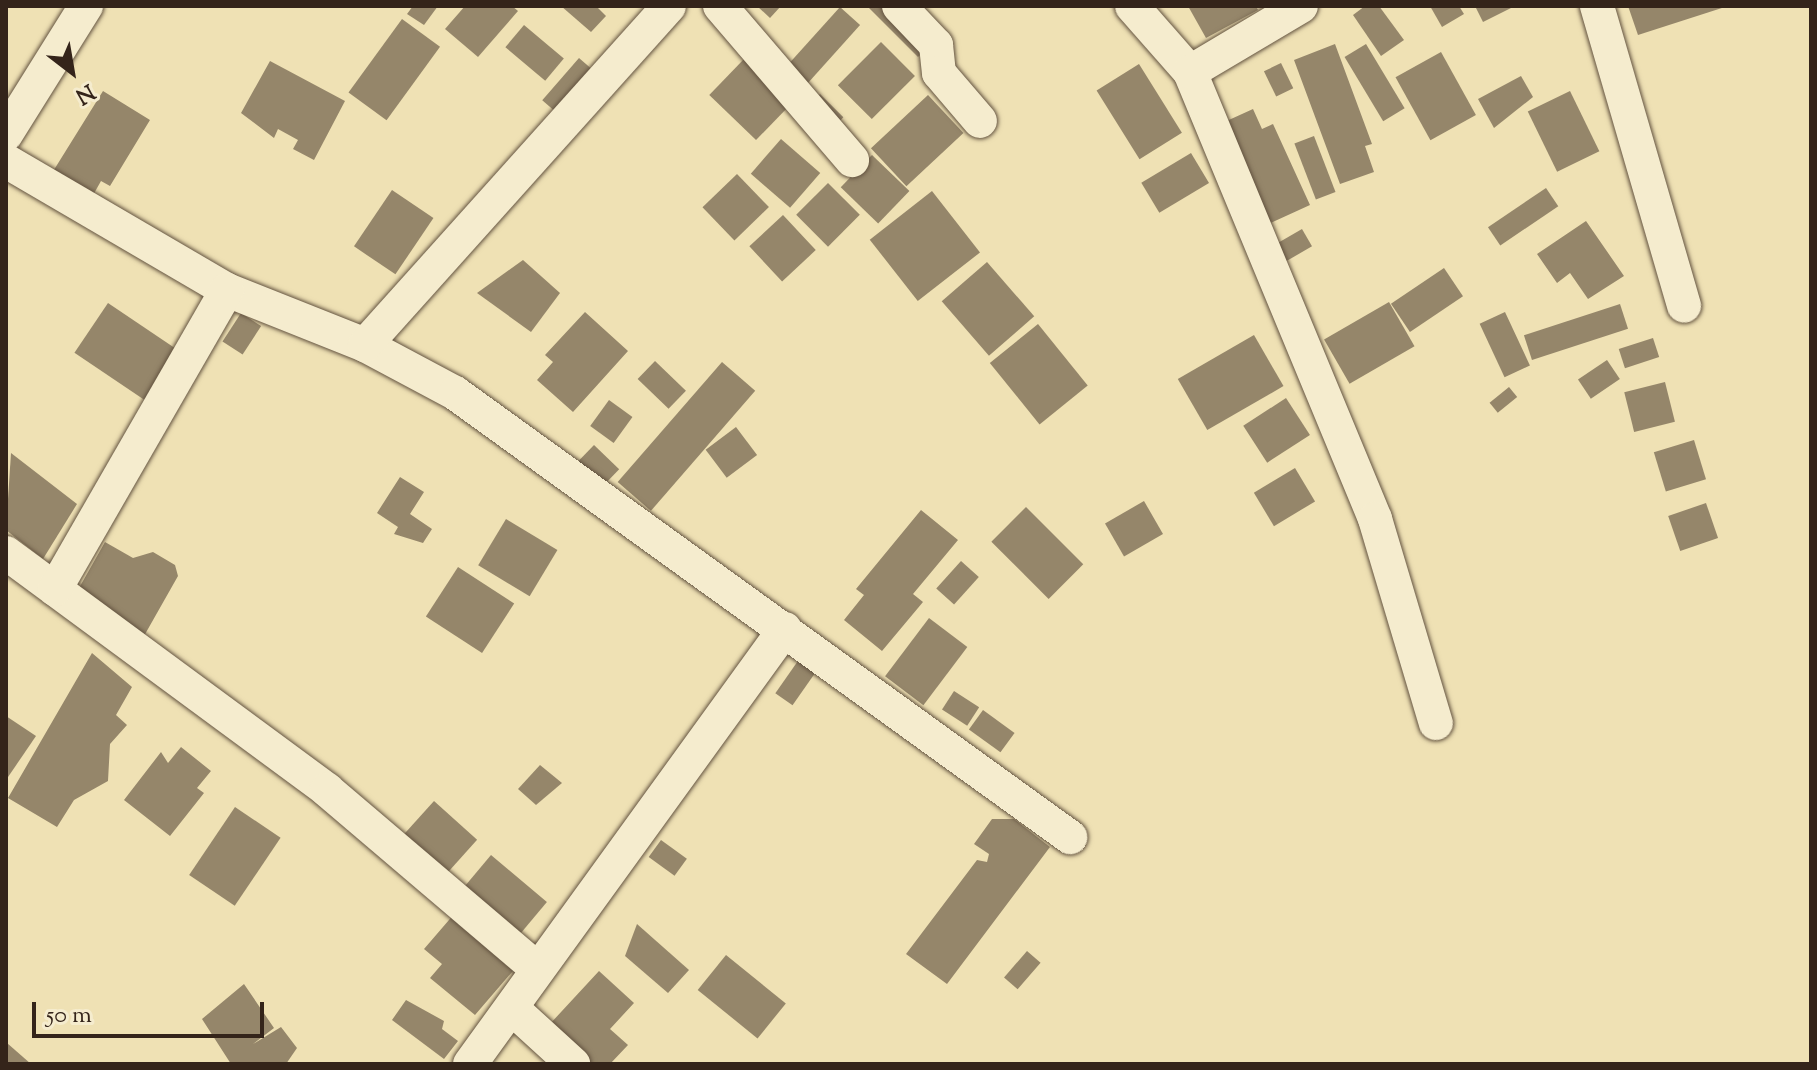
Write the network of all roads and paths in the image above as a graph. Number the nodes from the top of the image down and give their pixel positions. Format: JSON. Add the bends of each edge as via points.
{"nodes":[{"id":1,"x":86,"y":6,"type":"edge"},
{"id":2,"x":669,"y":6,"type":"edge"},
{"id":3,"x":720,"y":6,"type":"edge"},
{"id":4,"x":899,"y":6,"type":"edge"},
{"id":5,"x":1132,"y":6,"type":"edge"},
{"id":6,"x":1301,"y":6,"type":"edge"},
{"id":7,"x":1597,"y":6,"type":"edge"},
{"id":8,"x":1190,"y":72,"type":"junction"},
{"id":9,"x":980,"y":121,"type":"dead end"},
{"id":10,"x":6,"y":134,"type":"edge"},
{"id":11,"x":852,"y":160,"type":"dead end"},
{"id":12,"x":6,"y":161,"type":"edge"},
{"id":13,"x":227,"y":290,"type":"junction"},
{"id":14,"x":1684,"y":306,"type":"dead end"},
{"id":15,"x":365,"y":345,"type":"junction"},
{"id":16,"x":6,"y":553,"type":"edge"},
{"id":17,"x":55,"y":589,"type":"junction"},
{"id":18,"x":785,"y":629,"type":"junction"},
{"id":19,"x":1436,"y":723,"type":"dead end"},
{"id":20,"x":1070,"y":837,"type":"dead end"},
{"id":21,"x":536,"y":968,"type":"junction"},
{"id":22,"x":515,"y":1011,"type":"junction"},
{"id":23,"x":470,"y":1064,"type":"edge"},
{"id":24,"x":573,"y":1064,"type":"edge"}],
"edges":[{"from":1,"to":10,"type":"street"},
{"from":2,"to":15,"type":"street"},
{"from":3,"to":11,"type":"street"},
{"from":4,"to":9,"type":"street","via":[[936,45],[939,73]]},
{"from":5,"to":8,"type":"street"},
{"from":6,"to":8,"type":"street"},
{"from":7,"to":14,"type":"street"},
{"from":8,"to":19,"type":"street","via":[[1375,519]]},
{"from":12,"to":13,"type":"street"},
{"from":13,"to":15,"type":"street"},
{"from":13,"to":17,"type":"street"},
{"from":15,"to":18,"type":"street","via":[[455,393]]},
{"from":16,"to":17,"type":"street"},
{"from":17,"to":21,"type":"street","via":[[327,790]]},
{"from":18,"to":20,"type":"street"},
{"from":18,"to":21,"type":"street"},
{"from":21,"to":22,"type":"street"},
{"from":22,"to":23,"type":"street"},
{"from":22,"to":24,"type":"street"}]}
